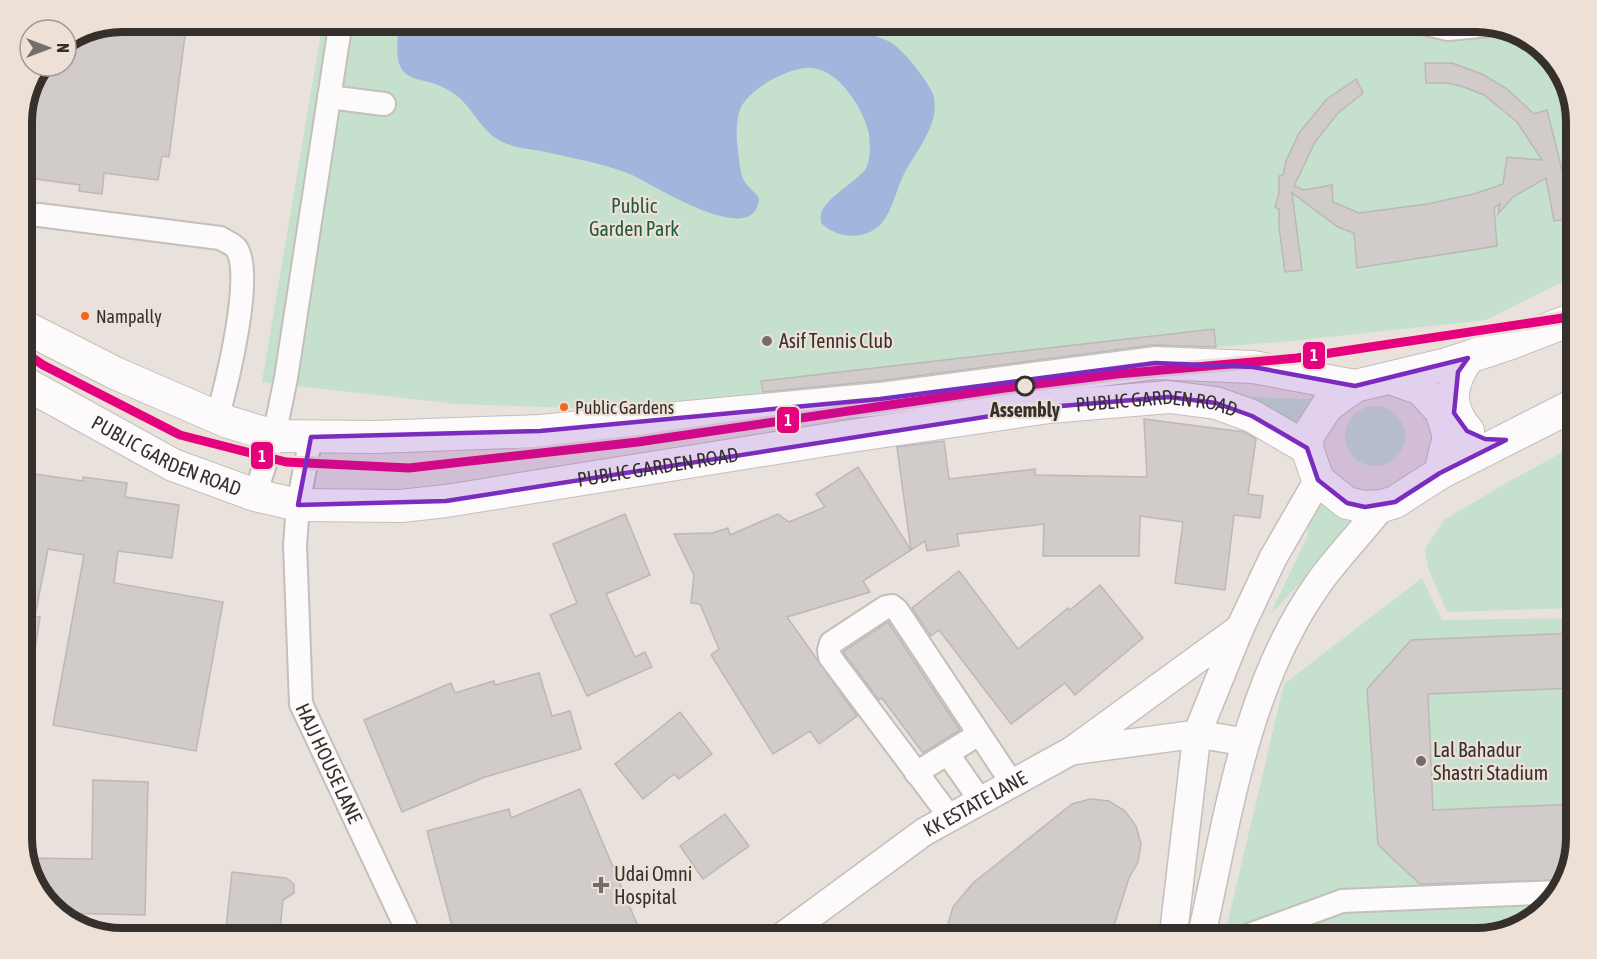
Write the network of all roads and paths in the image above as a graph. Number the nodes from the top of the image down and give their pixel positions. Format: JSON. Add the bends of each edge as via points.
{"nodes":[{"id":1,"x":339,"y":32,"type":"edge"},
{"id":2,"x":329,"y":98,"type":"junction"},
{"id":3,"x":384,"y":104,"type":"dead end"},
{"id":4,"x":39,"y":215,"type":"dead end"},
{"id":5,"x":1565,"y":322,"type":"edge"},
{"id":6,"x":32,"y":331,"type":"edge"},
{"id":7,"x":1468,"y":358,"type":"junction"},
{"id":8,"x":1390,"y":378,"type":"junction"},
{"id":9,"x":1355,"y":386,"type":"junction"},
{"id":10,"x":32,"y":387,"type":"edge"},
{"id":11,"x":1565,"y":409,"type":"edge"},
{"id":12,"x":217,"y":418,"type":"junction"},
{"id":13,"x":274,"y":436,"type":"junction"},
{"id":14,"x":311,"y":437,"type":"junction"},
{"id":15,"x":1506,"y":440,"type":"junction"},
{"id":16,"x":1307,"y":448,"type":"junction"},
{"id":17,"x":1440,"y":473,"type":"junction"},
{"id":18,"x":1318,"y":480,"type":"junction"},
{"id":19,"x":255,"y":495,"type":"junction"},
{"id":20,"x":298,"y":505,"type":"junction"},
{"id":21,"x":1382,"y":506,"type":"junction"},
{"id":22,"x":1240,"y":628,"type":"junction"},
{"id":23,"x":979,"y":734,"type":"junction"},
{"id":24,"x":1197,"y":734,"type":"junction"},
{"id":25,"x":1245,"y":742,"type":"junction"},
{"id":26,"x":1071,"y":751,"type":"junction"},
{"id":27,"x":948,"y":754,"type":"junction"},
{"id":28,"x":916,"y":773,"type":"junction"},
{"id":29,"x":1012,"y":783,"type":"junction"},
{"id":30,"x":980,"y":800,"type":"junction"},
{"id":31,"x":950,"y":817,"type":"junction"},
{"id":32,"x":1547,"y":893,"type":"edge"},
{"id":33,"x":406,"y":928,"type":"edge"},
{"id":34,"x":794,"y":928,"type":"edge"},
{"id":35,"x":1174,"y":928,"type":"edge"},
{"id":36,"x":1203,"y":928,"type":"edge"},
{"id":37,"x":1268,"y":928,"type":"edge"}],
"edges":[{"from":1,"to":2,"type":"street"},
{"from":2,"to":3,"type":"street"},
{"from":2,"to":13,"type":"street"},
{"from":4,"to":12,"type":"street","via":[[220,238],[236,248],[243,268],[228,378]]},
{"from":5,"to":7,"type":"highway"},
{"from":6,"to":12,"type":"highway"},
{"from":7,"to":8,"type":"highway"},
{"from":7,"to":15,"type":"highway","via":[[1458,372],[1454,413],[1467,430],[1485,439]]},
{"from":8,"to":9,"type":"highway"},
{"from":8,"to":17,"type":"highway","via":[[1421,389],[1441,411],[1449,436]]},
{"from":9,"to":14,"type":"highway","via":[[1253,368],[1155,363],[880,399],[540,431]]},
{"from":9,"to":16,"type":"highway","via":[[1327,406],[1308,436]]},
{"from":10,"to":19,"type":"highway","name":"PUBLIC GARDEN ROAD","via":[[173,465]]},
{"from":11,"to":15,"type":"highway"},
{"from":12,"to":13,"type":"highway"},
{"from":13,"to":14,"type":"highway"},
{"from":13,"to":19,"type":"street"},
{"from":14,"to":20,"type":"street","name":"HAJJ HOUSE LANE"},
{"from":15,"to":17,"type":"highway"},
{"from":16,"to":18,"type":"highway"},
{"from":16,"to":20,"type":"highway","name":"PUBLIC GARDEN ROAD","via":[[1252,416],[1216,403],[1169,397],[1049,407],[446,501],[401,506]]},
{"from":17,"to":21,"type":"highway"},
{"from":18,"to":21,"type":"highway","via":[[1347,503]]},
{"from":18,"to":22,"type":"main road","via":[[1273,558]]},
{"from":19,"to":20,"type":"highway","name":"PUBLIC GARDEN ROAD"},
{"from":20,"to":33,"type":"street","name":"HAJJ HOUSE LANE","via":[[295,545],[301,704]]},
{"from":21,"to":25,"type":"main road","via":[[1318,584],[1286,639]]},
{"from":22,"to":24,"type":"main road"},
{"from":22,"to":26,"type":"main road"},
{"from":23,"to":27,"type":"street"},
{"from":23,"to":28,"type":"street","via":[[897,610],[886,607],[831,643],[830,657]]},
{"from":23,"to":29,"type":"street"},
{"from":24,"to":25,"type":"main road","name":"KK ESTATE LANE"},
{"from":24,"to":26,"type":"main road","name":"KK ESTATE LANE"},
{"from":24,"to":35,"type":"main road"},
{"from":25,"to":36,"type":"main road"},
{"from":26,"to":29,"type":"main road","name":"KK ESTATE LANE"},
{"from":27,"to":28,"type":"street"},
{"from":27,"to":30,"type":"street"},
{"from":28,"to":31,"type":"street"},
{"from":29,"to":30,"type":"main road","name":"KK ESTATE LANE"},
{"from":30,"to":31,"type":"main road","name":"KK ESTATE LANE"},
{"from":31,"to":34,"type":"main road","name":"KK ESTATE LANE"},
{"from":32,"to":37,"type":"street","via":[[1342,901]]}]}
